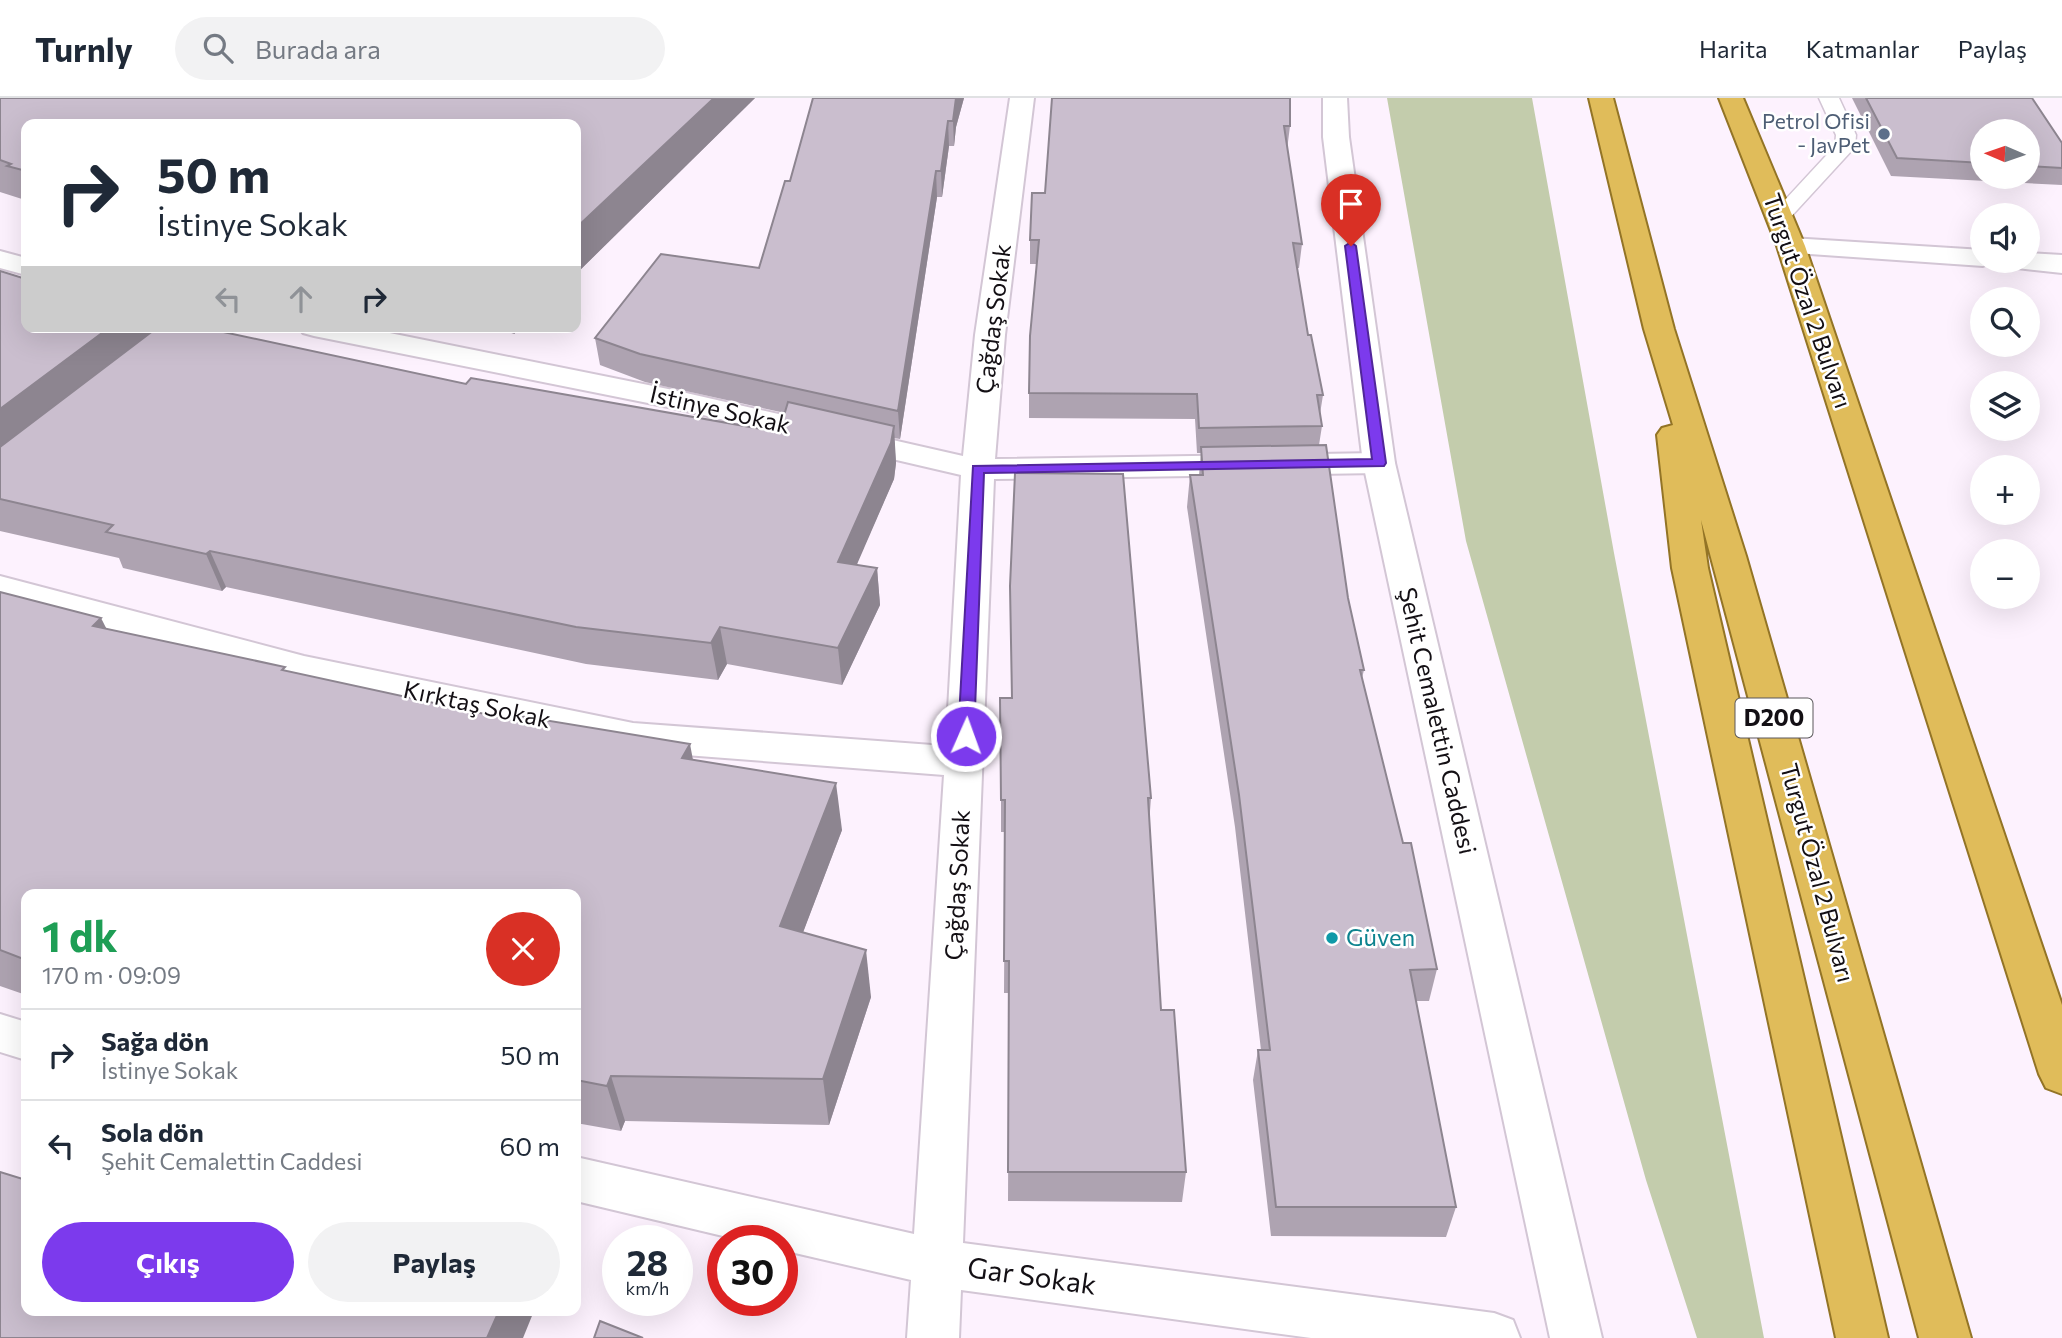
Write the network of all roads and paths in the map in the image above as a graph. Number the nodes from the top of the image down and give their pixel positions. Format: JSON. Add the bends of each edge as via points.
{"nodes":[{"id":1,"x":1022,"y":98,"type":"edge"},
{"id":2,"x":1335,"y":98,"type":"edge"},
{"id":3,"x":1601,"y":98,"type":"edge"},
{"id":4,"x":1731,"y":98,"type":"edge"},
{"id":5,"x":1829,"y":98,"type":"edge"},
{"id":6,"x":1785,"y":232,"type":"junction"},
{"id":7,"x":1970,"y":256,"type":"edge"},
{"id":8,"x":0,"y":259,"type":"edge"},
{"id":9,"x":2040,"y":262,"type":"edge"},
{"id":10,"x":2062,"y":264,"type":"edge"},
{"id":11,"x":21,"y":265,"type":"edge"},
{"id":12,"x":1659,"y":329,"type":"junction"},
{"id":13,"x":344,"y":333,"type":"edge"},
{"id":14,"x":1379,"y":463,"type":"junction"},
{"id":15,"x":978,"y":469,"type":"junction"},
{"id":16,"x":0,"y":588,"type":"edge"},
{"id":17,"x":1955,"y":746,"type":"junction"},
{"id":18,"x":965,"y":762,"type":"junction"},
{"id":19,"x":2062,"y":987,"type":"edge"},
{"id":20,"x":0,"y":1033,"type":"edge"},
{"id":21,"x":21,"y":1039,"type":"edge"},
{"id":22,"x":2062,"y":1074,"type":"edge"},
{"id":23,"x":581,"y":1180,"type":"edge"},
{"id":24,"x":937,"y":1263,"type":"junction"},
{"id":25,"x":933,"y":1338,"type":"edge"},
{"id":26,"x":1494,"y":1338,"type":"edge"},
{"id":27,"x":1576,"y":1338,"type":"edge"},
{"id":28,"x":1862,"y":1338,"type":"edge"},
{"id":29,"x":1945,"y":1338,"type":"edge"}],
"edges":[{"from":1,"to":15,"type":"street","name":"Çağdaş Sokak","via":[[990,335]]},
{"from":2,"to":14,"type":"street","name":"Şehit Cemalettin Caddesi","via":[[1336,137]]},
{"from":3,"to":12,"type":"highway","name":"Turgut Özal 2 Bulvarı","number":"D200"},
{"from":4,"to":6,"type":"highway","name":"Turgut Özal 2 Bulvarı"},
{"from":5,"to":6,"type":"lane","via":[[1846,135],[1845,147]]},
{"from":6,"to":7,"type":"street"},
{"from":6,"to":17,"type":"highway","name":"Turgut Özal 2 Bulvarı"},
{"from":8,"to":11,"type":"street"},
{"from":9,"to":10,"type":"street"},
{"from":12,"to":28,"type":"highway","name":"Turgut Özal 2 Bulvarı","via":[[1690,568]]},
{"from":12,"to":29,"type":"highway","name":"Turgut Özal 2 Bulvarı","number":"D200","via":[[1729,556]]},
{"from":13,"to":15,"type":"street","name":"İstinye Sokak","via":[[673,399]]},
{"from":14,"to":15,"type":"street","name":"İstinye Sokak"},
{"from":14,"to":27,"type":"street","name":"Şehit Cemalettin Caddesi"},
{"from":15,"to":18,"type":"street","name":"Çağdaş Sokak"},
{"from":16,"to":18,"type":"street","name":"Kırktaş Sokak","via":[[304,669],[633,737]]},
{"from":17,"to":19,"type":"highway","name":"Turgut Özal 2 Bulvarı"},
{"from":17,"to":22,"type":"highway","name":"Turgut Özal 2 Bulvarı"},
{"from":18,"to":24,"type":"street","name":"Çağdaş Sokak"},
{"from":20,"to":21,"type":"street"},
{"from":23,"to":24,"type":"street","name":"Gar Sokak"},
{"from":24,"to":25,"type":"street","name":"Çağdaş Sokak"},
{"from":24,"to":26,"type":"street","name":"Gar Sokak"}]}
